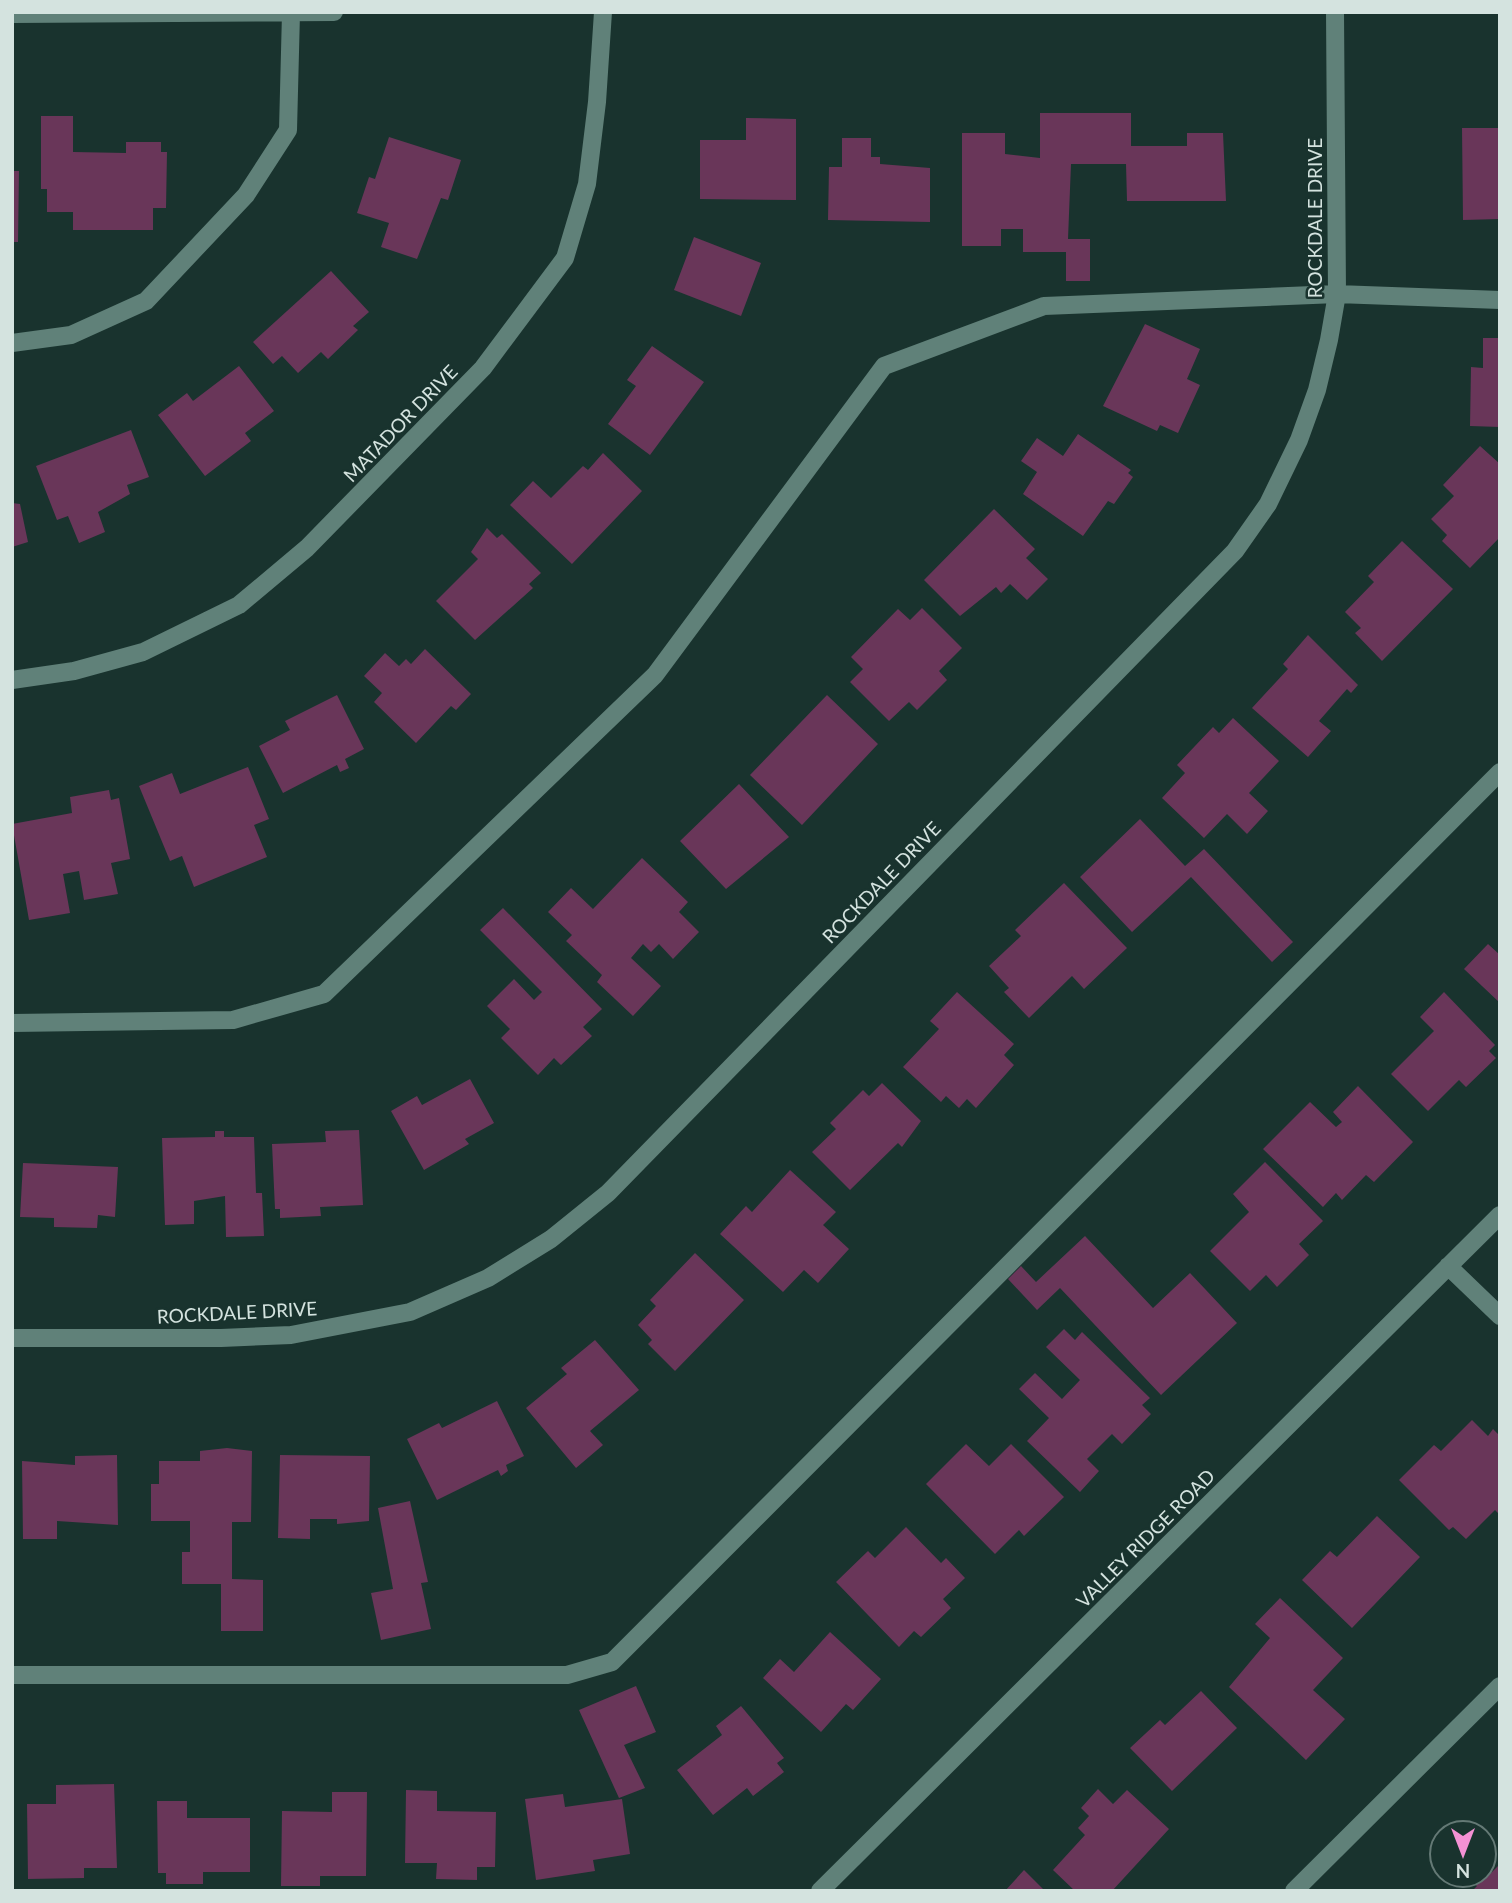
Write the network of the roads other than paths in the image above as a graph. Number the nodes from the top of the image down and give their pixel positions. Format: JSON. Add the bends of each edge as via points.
{"nodes":[{"id":1,"x":291,"y":12,"type":"edge"},
{"id":2,"x":334,"y":12,"type":"edge"},
{"id":3,"x":603,"y":12,"type":"edge"},
{"id":4,"x":1335,"y":12,"type":"edge"},
{"id":5,"x":12,"y":14,"type":"edge"},
{"id":6,"x":1337,"y":294,"type":"junction"},
{"id":7,"x":1500,"y":300,"type":"edge"},
{"id":8,"x":12,"y":344,"type":"edge"},
{"id":9,"x":12,"y":680,"type":"edge"},
{"id":10,"x":1500,"y":772,"type":"edge"},
{"id":11,"x":12,"y":1023,"type":"edge"},
{"id":12,"x":1500,"y":1215,"type":"edge"},
{"id":13,"x":1448,"y":1266,"type":"junction"},
{"id":14,"x":1500,"y":1316,"type":"edge"},
{"id":15,"x":12,"y":1338,"type":"edge"},
{"id":16,"x":12,"y":1675,"type":"edge"},
{"id":17,"x":1500,"y":1686,"type":"edge"},
{"id":18,"x":820,"y":1891,"type":"edge"},
{"id":19,"x":1294,"y":1891,"type":"edge"}],
"edges":[{"from":1,"to":2,"type":"street"},
{"from":1,"to":5,"type":"street"},
{"from":1,"to":8,"type":"street","via":[[288,130],[246,195],[146,301],[71,335]]},
{"from":3,"to":9,"type":"street","name":"MATADOR DRIVE","via":[[587,184],[565,258],[483,368],[307,548],[239,605],[143,652]]},
{"from":4,"to":6,"type":"street","name":"ROCKDALE DRIVE"},
{"from":6,"to":7,"type":"street"},
{"from":6,"to":11,"type":"street","via":[[1044,306],[884,366],[655,675],[324,994],[233,1020]]},
{"from":6,"to":15,"type":"street","name":"ROCKDALE DRIVE","via":[[1317,390],[1298,440],[1268,503],[1235,551],[608,1193],[551,1239],[488,1278],[410,1312],[328,1329],[221,1338]]},
{"from":10,"to":16,"type":"street","via":[[612,1662],[567,1675]]},
{"from":12,"to":13,"type":"street","name":"VALLEY RIDGE ROAD"},
{"from":13,"to":14,"type":"street"},
{"from":13,"to":18,"type":"street","name":"VALLEY RIDGE ROAD"},
{"from":17,"to":19,"type":"street"}]}
